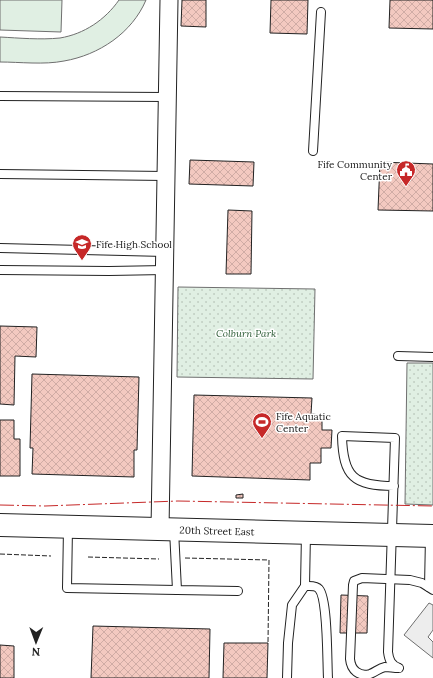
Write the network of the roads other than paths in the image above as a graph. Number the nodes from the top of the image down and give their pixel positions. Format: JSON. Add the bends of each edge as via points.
{"nodes":[{"id":1,"x":169,"y":0,"type":"edge"},
{"id":2,"x":322,"y":12,"type":"dead end"},
{"id":3,"x":0,"y":96,"type":"edge"},
{"id":4,"x":167,"y":97,"type":"junction"},
{"id":5,"x":313,"y":151,"type":"dead end"},
{"id":6,"x":0,"y":174,"type":"edge"},
{"id":7,"x":166,"y":176,"type":"junction"},
{"id":8,"x":0,"y":248,"type":"edge"},
{"id":9,"x":165,"y":252,"type":"junction"},
{"id":10,"x":0,"y":270,"type":"edge"},
{"id":11,"x":165,"y":270,"type":"junction"},
{"id":12,"x":398,"y":356,"type":"dead end"},
{"id":13,"x":433,"y":357,"type":"edge"},
{"id":14,"x":394,"y":486,"type":"junction"},
{"id":15,"x":0,"y":525,"type":"edge"},
{"id":16,"x":68,"y":527,"type":"junction"},
{"id":17,"x":167,"y":529,"type":"junction"},
{"id":18,"x":306,"y":533,"type":"junction"},
{"id":19,"x":392,"y":535,"type":"junction"},
{"id":20,"x":431,"y":536,"type":"edge"},
{"id":21,"x":391,"y":579,"type":"junction"},
{"id":22,"x":305,"y":586,"type":"junction"},
{"id":23,"x":431,"y":588,"type":"edge"},
{"id":24,"x":177,"y":590,"type":"junction"},
{"id":25,"x":238,"y":590,"type":"dead end"},
{"id":26,"x":287,"y":678,"type":"edge"},
{"id":27,"x":328,"y":678,"type":"edge"}],
"edges":[{"from":1,"to":4,"type":"street"},
{"from":2,"to":5,"type":"lane"},
{"from":3,"to":4,"type":"lane"},
{"from":4,"to":7,"type":"street"},
{"from":6,"to":7,"type":"lane"},
{"from":7,"to":9,"type":"street"},
{"from":8,"to":9,"type":"lane"},
{"from":9,"to":11,"type":"street"},
{"from":10,"to":11,"type":"lane"},
{"from":11,"to":17,"type":"street"},
{"from":12,"to":13,"type":"lane"},
{"from":14,"to":14,"type":"lane","via":[[395,438],[342,436],[346,466],[354,478],[370,485]]},
{"from":14,"to":19,"type":"lane"},
{"from":15,"to":16,"type":"main road","name":"20th Street East"},
{"from":16,"to":17,"type":"main road","name":"20th Street East"},
{"from":16,"to":24,"type":"lane","via":[[67,588]]},
{"from":17,"to":18,"type":"main road","name":"20th Street East"},
{"from":17,"to":24,"type":"lane"},
{"from":18,"to":19,"type":"main road","name":"20th Street East"},
{"from":18,"to":22,"type":"lane"},
{"from":19,"to":20,"type":"main road","name":"20th Street East"},
{"from":19,"to":21,"type":"lane"},
{"from":20,"to":23,"type":"lane"},
{"from":21,"to":21,"type":"lane","via":[[362,578],[354,581],[351,664],[362,674],[368,675],[385,667],[399,668],[392,665],[388,655]]},
{"from":21,"to":23,"type":"lane","via":[[417,581]]},
{"from":22,"to":26,"type":"lane","via":[[292,605]]},
{"from":22,"to":27,"type":"lane","via":[[319,589],[323,598]]},
{"from":24,"to":25,"type":"lane"}]}
